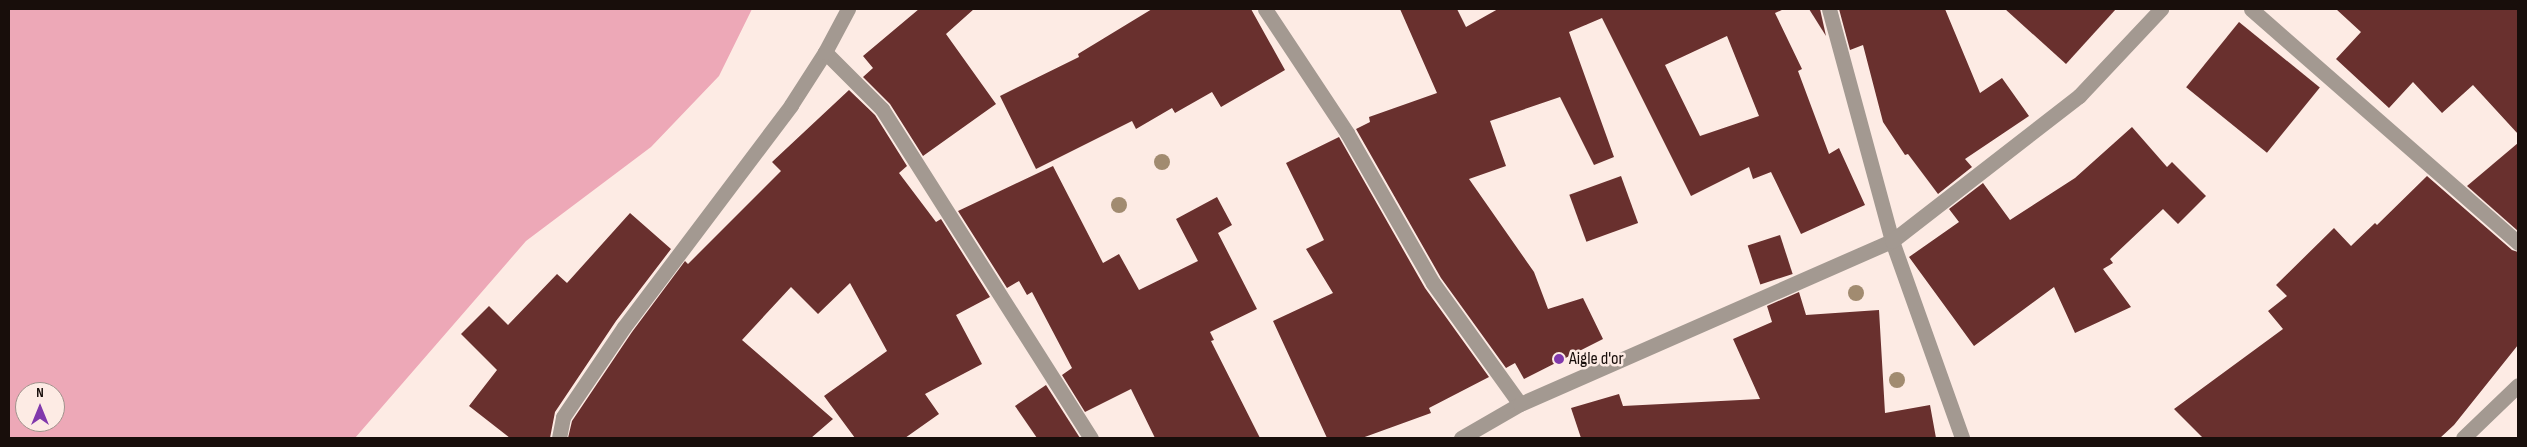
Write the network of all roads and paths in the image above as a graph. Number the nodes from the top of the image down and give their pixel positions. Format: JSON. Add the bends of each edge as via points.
{"nodes":[{"id":1,"x":848,"y":9,"type":"edge"},
{"id":2,"x":1265,"y":9,"type":"edge"},
{"id":3,"x":1829,"y":9,"type":"edge"},
{"id":4,"x":2161,"y":9,"type":"edge"},
{"id":5,"x":2251,"y":9,"type":"edge"},
{"id":6,"x":825,"y":52,"type":"junction"},
{"id":7,"x":1892,"y":241,"type":"junction"},
{"id":8,"x":2518,"y":243,"type":"edge"},
{"id":9,"x":2518,"y":385,"type":"edge"},
{"id":10,"x":1520,"y":404,"type":"junction"},
{"id":11,"x":559,"y":438,"type":"edge"},
{"id":12,"x":1091,"y":438,"type":"edge"},
{"id":13,"x":1461,"y":438,"type":"edge"},
{"id":14,"x":1962,"y":438,"type":"edge"},
{"id":15,"x":2463,"y":438,"type":"edge"}],
"edges":[{"from":1,"to":6,"type":"street"},
{"from":2,"to":10,"type":"street","via":[[1347,133],[1433,283]]},
{"from":3,"to":7,"type":"street"},
{"from":4,"to":7,"type":"street","via":[[2079,96]]},
{"from":5,"to":8,"type":"street"},
{"from":6,"to":11,"type":"street","via":[[791,105],[624,328],[563,417]]},
{"from":6,"to":12,"type":"street","via":[[882,109]]},
{"from":7,"to":10,"type":"street"},
{"from":7,"to":14,"type":"street"},
{"from":9,"to":15,"type":"street"},
{"from":10,"to":13,"type":"street"}]}
